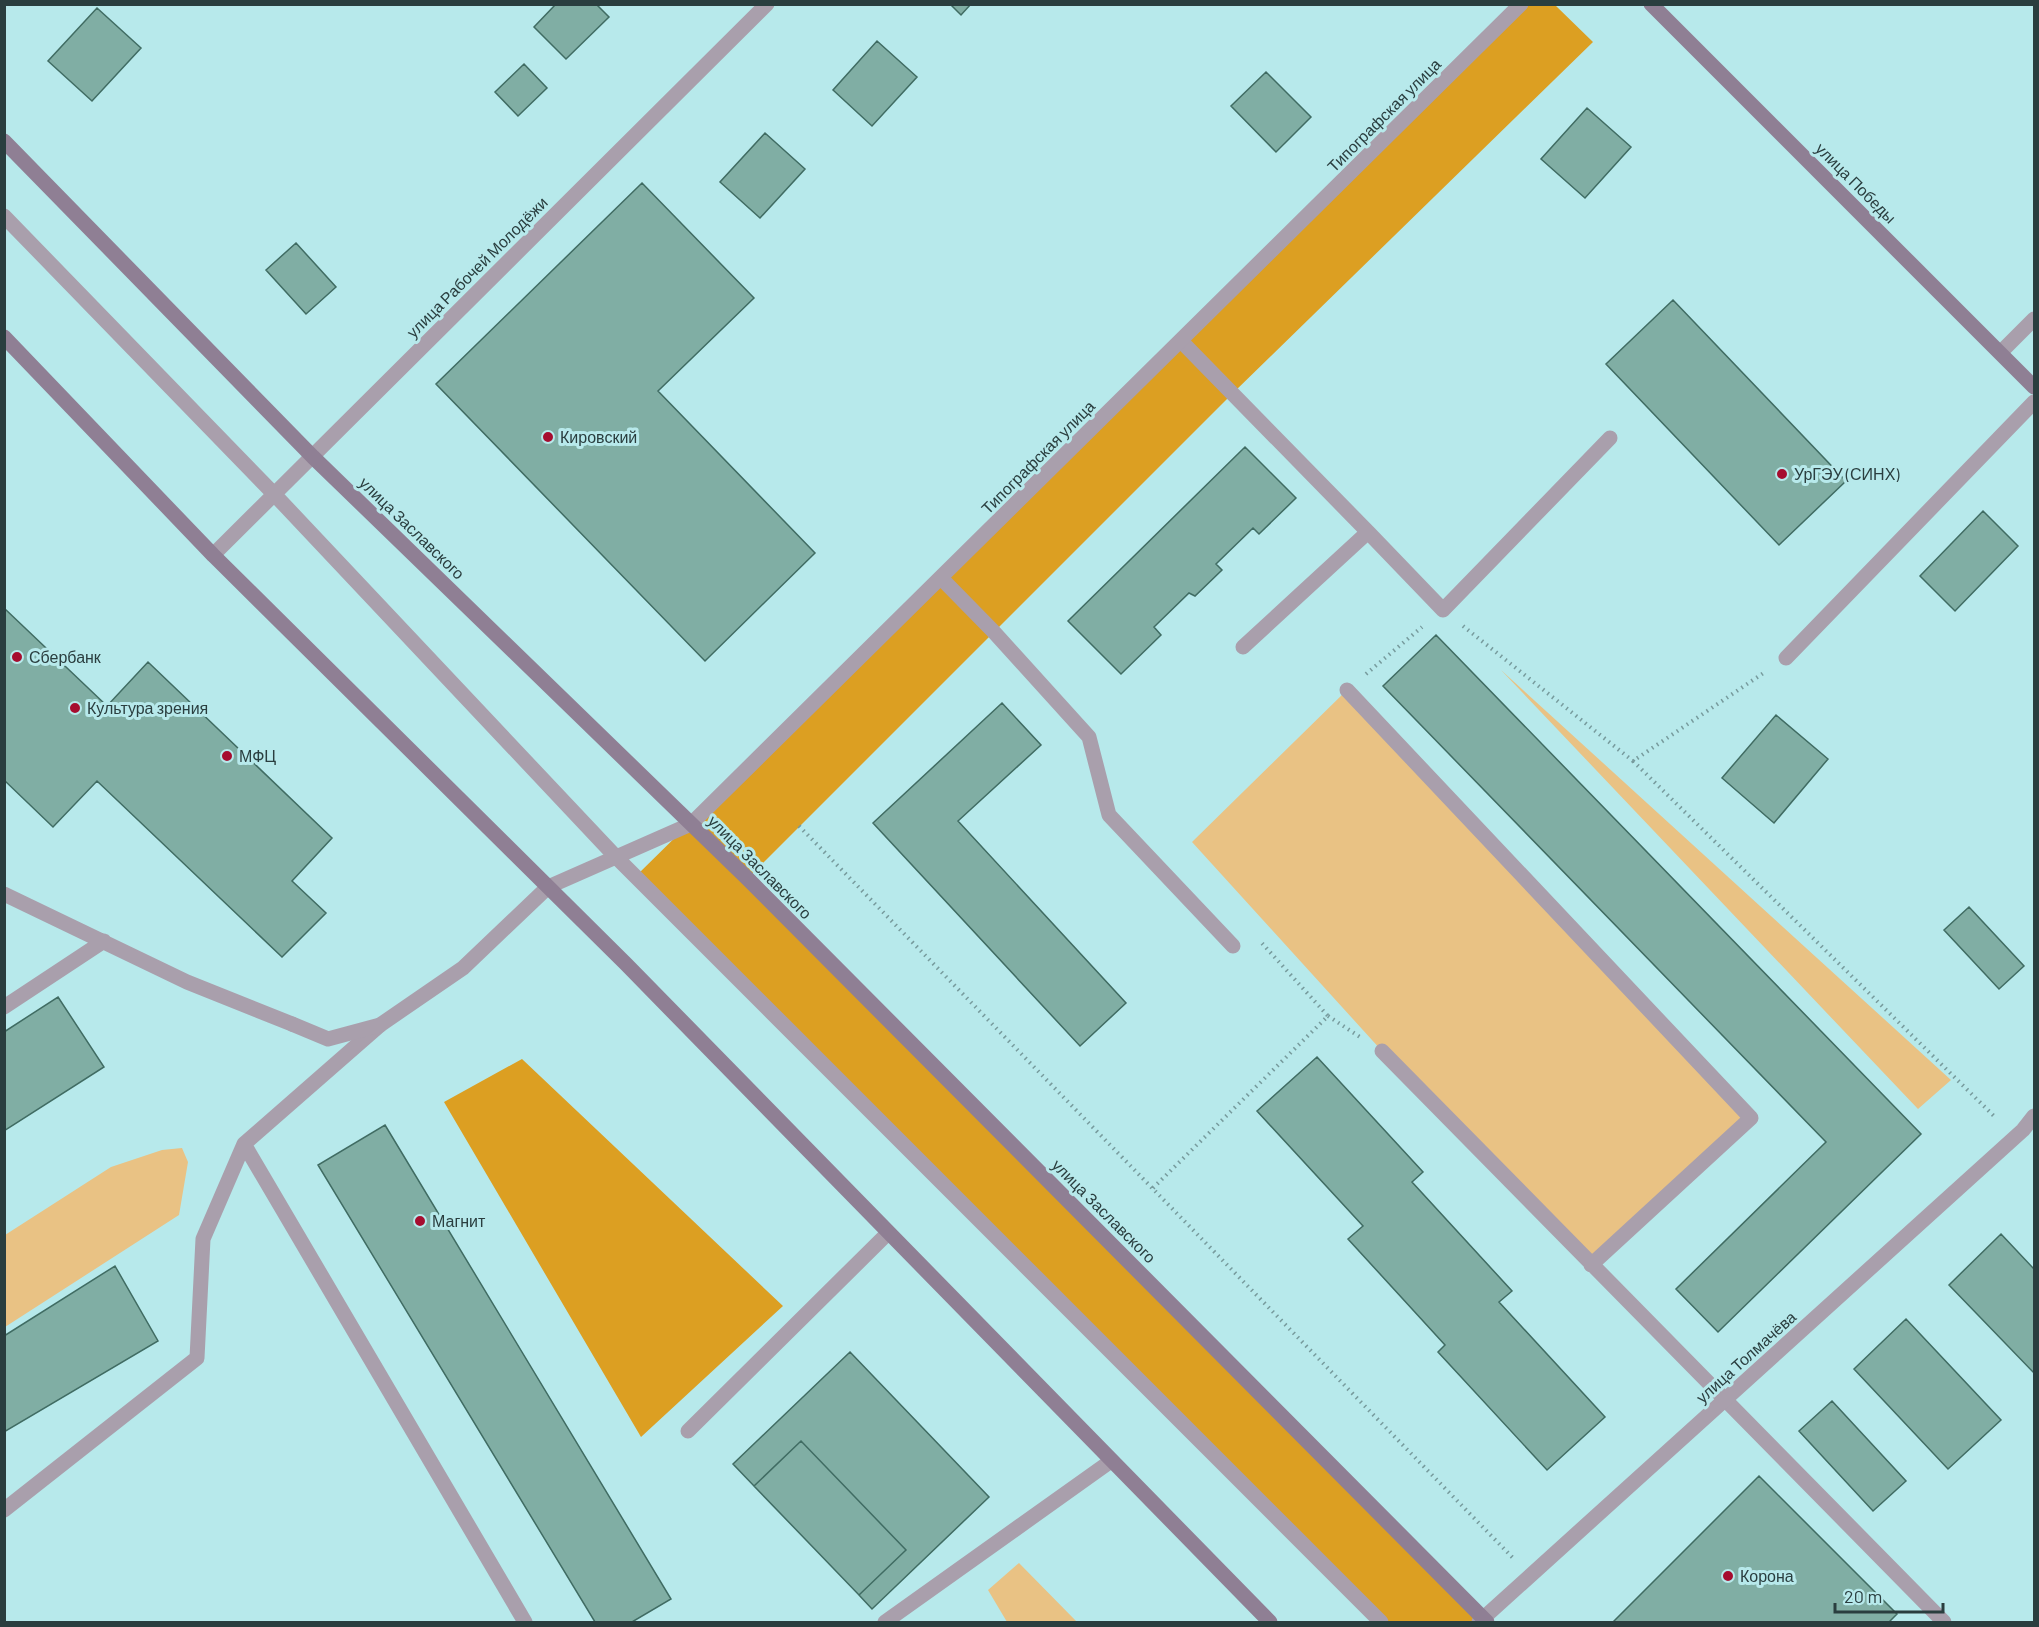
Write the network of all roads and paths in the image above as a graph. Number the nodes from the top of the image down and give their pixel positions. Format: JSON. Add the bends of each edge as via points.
{"nodes":[{"id":1,"x":767,"y":4,"type":"edge"},
{"id":2,"x":1521,"y":4,"type":"edge"},
{"id":3,"x":1652,"y":4,"type":"edge"},
{"id":4,"x":4,"y":141,"type":"edge"},
{"id":5,"x":4,"y":216,"type":"edge"},
{"id":6,"x":2034,"y":319,"type":"edge"},
{"id":7,"x":4,"y":337,"type":"edge"},
{"id":8,"x":1181,"y":341,"type":"junction"},
{"id":9,"x":2001,"y":352,"type":"junction"},
{"id":10,"x":2034,"y":387,"type":"edge"},
{"id":11,"x":2034,"y":402,"type":"edge"},
{"id":12,"x":1610,"y":438,"type":"dead end"},
{"id":13,"x":313,"y":457,"type":"junction"},
{"id":14,"x":274,"y":494,"type":"junction"},
{"id":15,"x":1368,"y":532,"type":"junction"},
{"id":16,"x":213,"y":555,"type":"junction"},
{"id":17,"x":941,"y":578,"type":"junction"},
{"id":18,"x":1443,"y":610,"type":"junction"},
{"id":19,"x":1243,"y":647,"type":"dead end"},
{"id":20,"x":1786,"y":658,"type":"joint"},
{"id":21,"x":1347,"y":690,"type":"joint"},
{"id":22,"x":1633,"y":761,"type":"junction"},
{"id":23,"x":691,"y":824,"type":"junction"},
{"id":24,"x":799,"y":826,"type":"dead end"},
{"id":25,"x":616,"y":857,"type":"junction"},
{"id":26,"x":548,"y":887,"type":"junction"},
{"id":27,"x":4,"y":894,"type":"edge"},
{"id":28,"x":105,"y":941,"type":"junction"},
{"id":29,"x":1233,"y":946,"type":"joint"},
{"id":30,"x":4,"y":1007,"type":"edge"},
{"id":31,"x":1328,"y":1016,"type":"junction"},
{"id":32,"x":380,"y":1025,"type":"junction"},
{"id":33,"x":1382,"y":1051,"type":"joint"},
{"id":34,"x":2034,"y":1116,"type":"edge"},
{"id":35,"x":2015,"y":1137,"type":"junction"},
{"id":36,"x":244,"y":1144,"type":"junction"},
{"id":37,"x":1153,"y":1188,"type":"junction"},
{"id":38,"x":888,"y":1233,"type":"junction"},
{"id":39,"x":1591,"y":1265,"type":"junction"},
{"id":40,"x":1725,"y":1400,"type":"junction"},
{"id":41,"x":688,"y":1431,"type":"dead end"},
{"id":42,"x":1111,"y":1461,"type":"junction"},
{"id":43,"x":4,"y":1510,"type":"edge"},
{"id":44,"x":1530,"y":1575,"type":"junction"},
{"id":45,"x":1483,"y":1621,"type":"edge"},
{"id":46,"x":525,"y":1623,"type":"edge"},
{"id":47,"x":885,"y":1623,"type":"edge"},
{"id":48,"x":1270,"y":1623,"type":"edge"},
{"id":49,"x":1381,"y":1623,"type":"edge"},
{"id":50,"x":1944,"y":1623,"type":"edge"}],
"edges":[{"from":1,"to":13,"type":"street","name":"улица Рабочей Молодёжи"},
{"from":2,"to":8,"type":"street","name":"Типографская улица"},
{"from":3,"to":9,"type":"street","name":"улица Победы"},
{"from":4,"to":13,"type":"street","name":"улица Заславского"},
{"from":5,"to":14,"type":"street"},
{"from":6,"to":9,"type":"street"},
{"from":7,"to":16,"type":"street"},
{"from":8,"to":15,"type":"street"},
{"from":8,"to":17,"type":"street","name":"Типографская улица"},
{"from":9,"to":10,"type":"street","name":"улица Победы"},
{"from":11,"to":20,"type":"street"},
{"from":12,"to":18,"type":"street"},
{"from":13,"to":14,"type":"street","name":"улица Рабочей Молодёжи"},
{"from":13,"to":23,"type":"street","name":"улица Заславского"},
{"from":14,"to":16,"type":"street","name":"улица Рабочей Молодёжи"},
{"from":14,"to":25,"type":"street"},
{"from":15,"to":18,"type":"street"},
{"from":15,"to":19,"type":"street"},
{"from":16,"to":26,"type":"street"},
{"from":17,"to":23,"type":"street","name":"Типографская улица"},
{"from":17,"to":29,"type":"street","via":[[1089,737],[1109,815]]},
{"from":18,"to":21,"type":"path"},
{"from":18,"to":22,"type":"path"},
{"from":20,"to":22,"type":"path"},
{"from":21,"to":39,"type":"street","via":[[1751,1118]]},
{"from":22,"to":35,"type":"path"},
{"from":23,"to":25,"type":"street","name":"Типографская улица"},
{"from":23,"to":45,"type":"street","name":"улица Заславского"},
{"from":24,"to":37,"type":"path"},
{"from":25,"to":26,"type":"street","name":"Типографская улица"},
{"from":25,"to":49,"type":"street"},
{"from":26,"to":32,"type":"street","via":[[464,968]]},
{"from":26,"to":38,"type":"street"},
{"from":27,"to":28,"type":"street"},
{"from":28,"to":30,"type":"street"},
{"from":28,"to":32,"type":"street","via":[[187,982],[328,1039]]},
{"from":29,"to":31,"type":"path","via":[[1260,941]]},
{"from":31,"to":33,"type":"path"},
{"from":31,"to":37,"type":"path"},
{"from":32,"to":36,"type":"street"},
{"from":33,"to":39,"type":"street"},
{"from":34,"to":35,"type":"street","name":"улица Толмачёва"},
{"from":35,"to":40,"type":"street","name":"улица Толмачёва"},
{"from":36,"to":43,"type":"street","via":[[203,1239],[197,1358]]},
{"from":36,"to":46,"type":"street"},
{"from":37,"to":44,"type":"path"},
{"from":38,"to":41,"type":"street"},
{"from":38,"to":42,"type":"street"},
{"from":39,"to":40,"type":"street"},
{"from":40,"to":44,"type":"street","name":"улица Толмачёва"},
{"from":40,"to":50,"type":"street"},
{"from":42,"to":47,"type":"street"},
{"from":42,"to":48,"type":"street"},
{"from":44,"to":45,"type":"street","name":"улица Толмачёва"}]}
